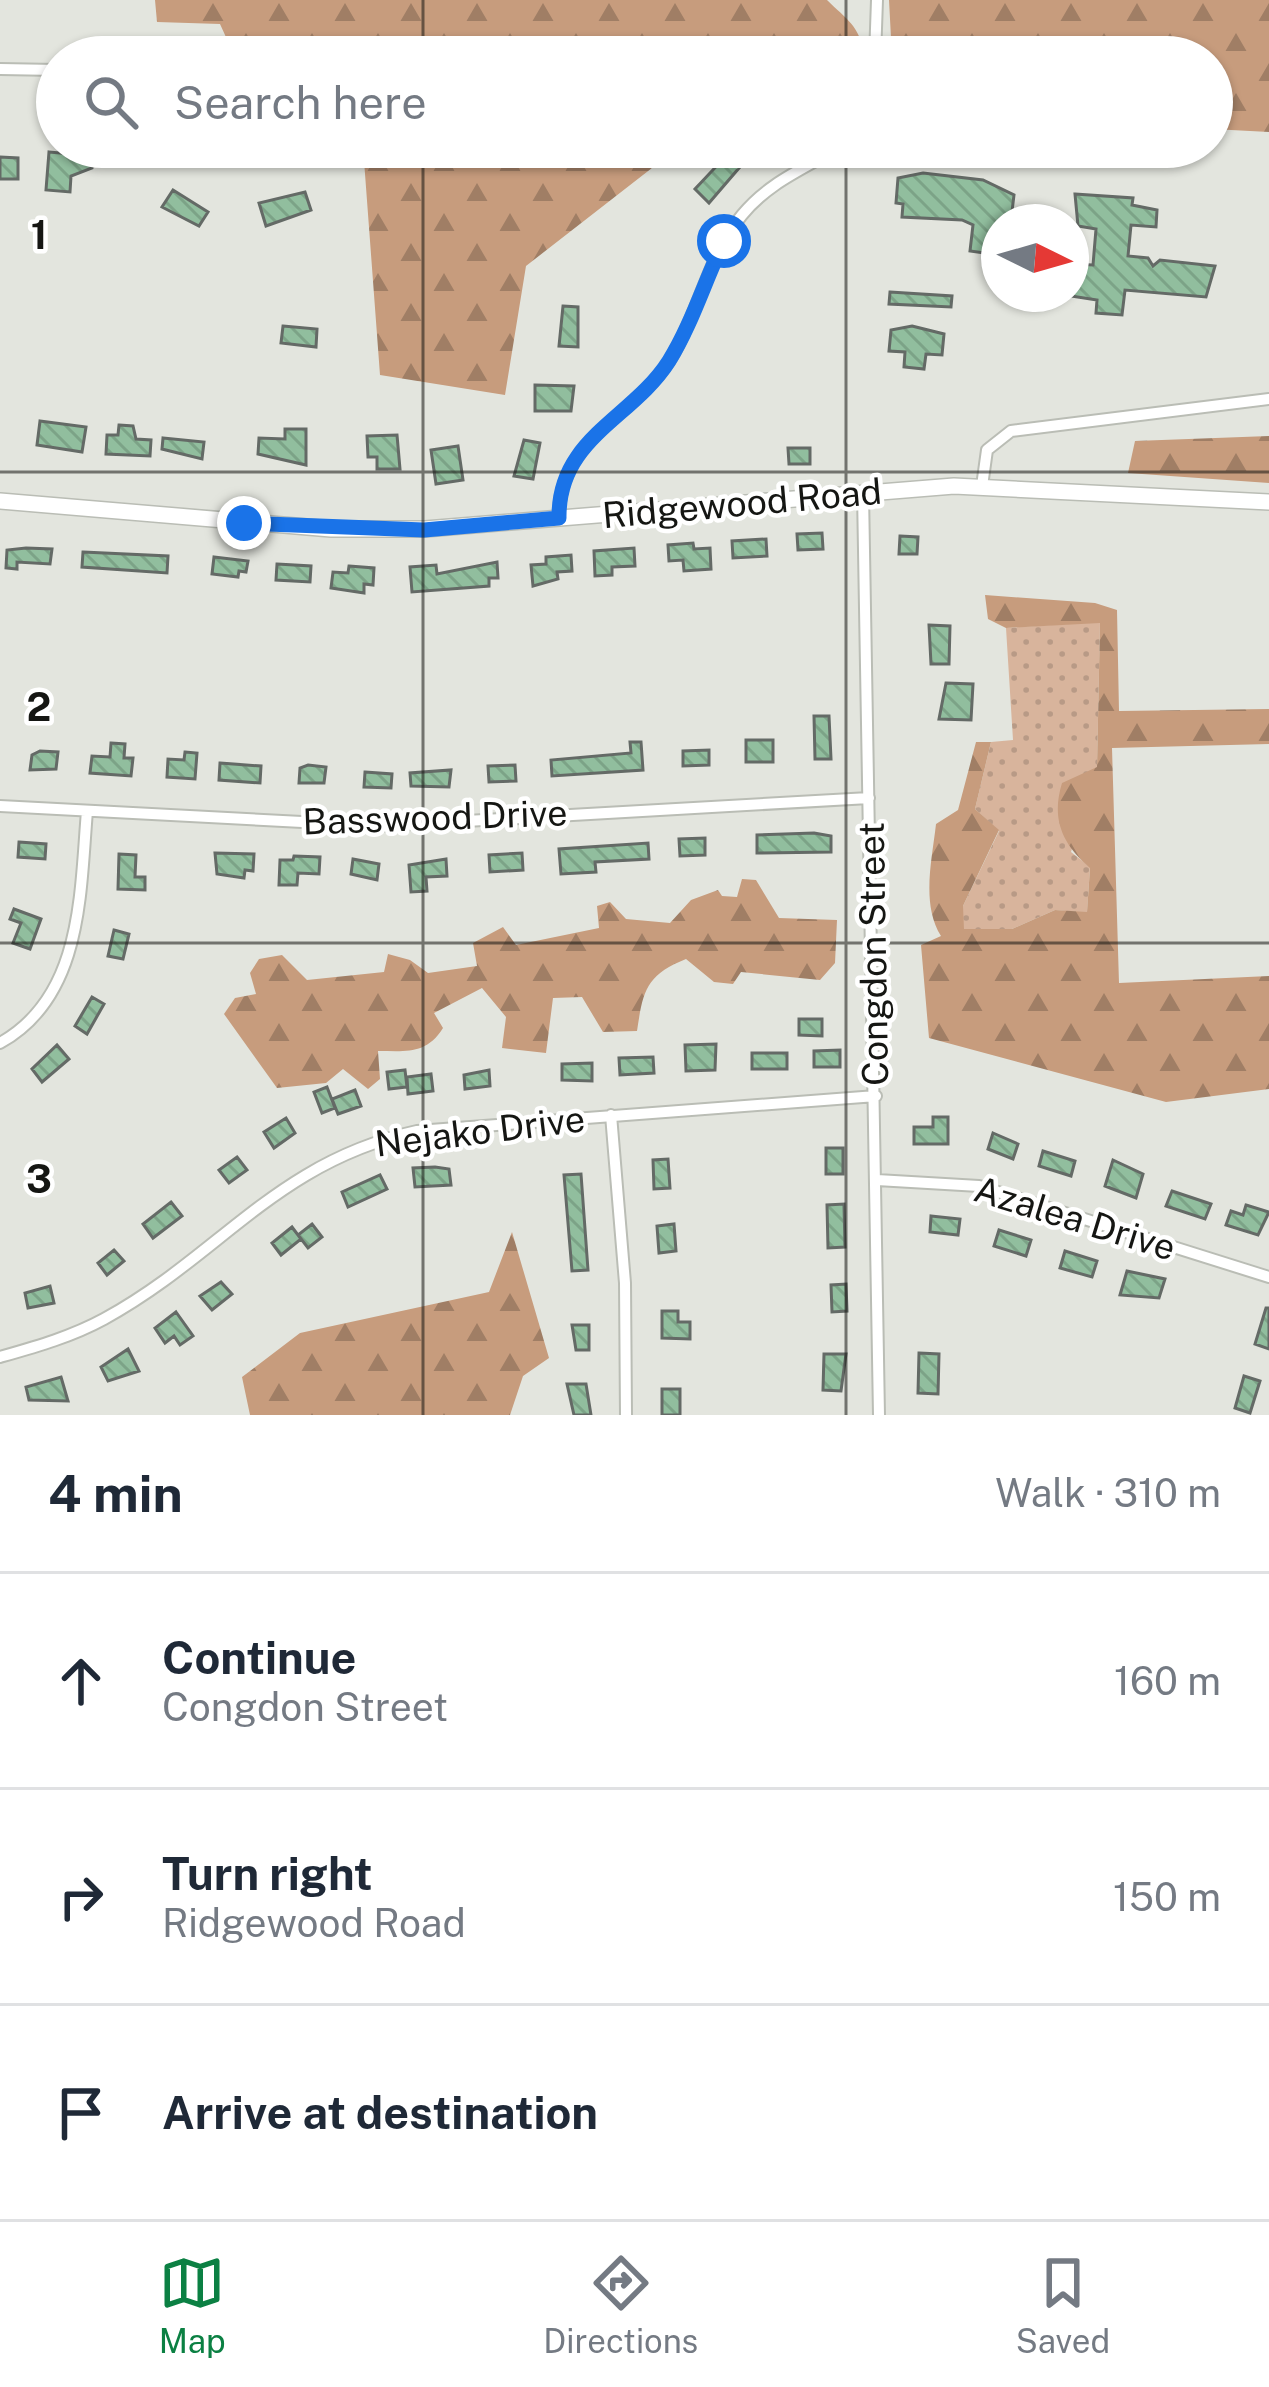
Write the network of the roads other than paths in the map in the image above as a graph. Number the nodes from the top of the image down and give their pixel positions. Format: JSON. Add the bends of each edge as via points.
{"nodes":[{"id":1,"x":877,"y":0,"type":"edge"},
{"id":2,"x":876,"y":36,"type":"edge"},
{"id":3,"x":0,"y":69,"type":"edge"},
{"id":4,"x":36,"y":70,"type":"edge"},
{"id":5,"x":799,"y":168,"type":"edge"},
{"id":6,"x":1269,"y":399,"type":"edge"},
{"id":7,"x":982,"y":487,"type":"junction"},
{"id":8,"x":863,"y":494,"type":"junction"},
{"id":9,"x":0,"y":501,"type":"edge"},
{"id":10,"x":1269,"y":502,"type":"edge"},
{"id":11,"x":559,"y":518,"type":"junction"},
{"id":12,"x":869,"y":798,"type":"junction"},
{"id":13,"x":0,"y":806,"type":"edge"},
{"id":14,"x":87,"y":811,"type":"junction"},
{"id":15,"x":0,"y":1043,"type":"edge"},
{"id":16,"x":876,"y":1096,"type":"junction"},
{"id":17,"x":611,"y":1114,"type":"junction"},
{"id":18,"x":878,"y":1180,"type":"junction"},
{"id":19,"x":1269,"y":1277,"type":"edge"},
{"id":20,"x":0,"y":1357,"type":"edge"},
{"id":21,"x":626,"y":1415,"type":"edge"},
{"id":22,"x":879,"y":1415,"type":"edge"}],
"edges":[{"from":1,"to":2,"type":"street"},
{"from":3,"to":4,"type":"street"},
{"from":5,"to":11,"type":"street","via":[[739,218],[671,357],[570,466]]},
{"from":6,"to":7,"type":"street","via":[[1011,431],[987,450]]},
{"from":7,"to":8,"type":"main road","name":"Ridgewood Road"},
{"from":7,"to":10,"type":"main road","name":"Ridgewood Road"},
{"from":8,"to":11,"type":"main road","name":"Ridgewood Road"},
{"from":8,"to":12,"type":"street","name":"Congdon Street"},
{"from":9,"to":11,"type":"main road","name":"Ridgewood Road","via":[[332,529]]},
{"from":12,"to":14,"type":"street","name":"Basswood Drive","via":[[379,826]]},
{"from":12,"to":16,"type":"street","name":"Congdon Street"},
{"from":13,"to":14,"type":"street","name":"Basswood Drive"},
{"from":14,"to":15,"type":"street","via":[[66,968],[38,1009]]},
{"from":16,"to":17,"type":"street","name":"Nejako Drive"},
{"from":16,"to":18,"type":"street","name":"Congdon Street"},
{"from":17,"to":20,"type":"street","name":"Nejako Drive","via":[[368,1142],[292,1179],[104,1319]]},
{"from":17,"to":21,"type":"street"},
{"from":18,"to":19,"type":"street","name":"Azalea Drive","via":[[979,1186]]},
{"from":18,"to":22,"type":"street","name":"Congdon Street"}]}
